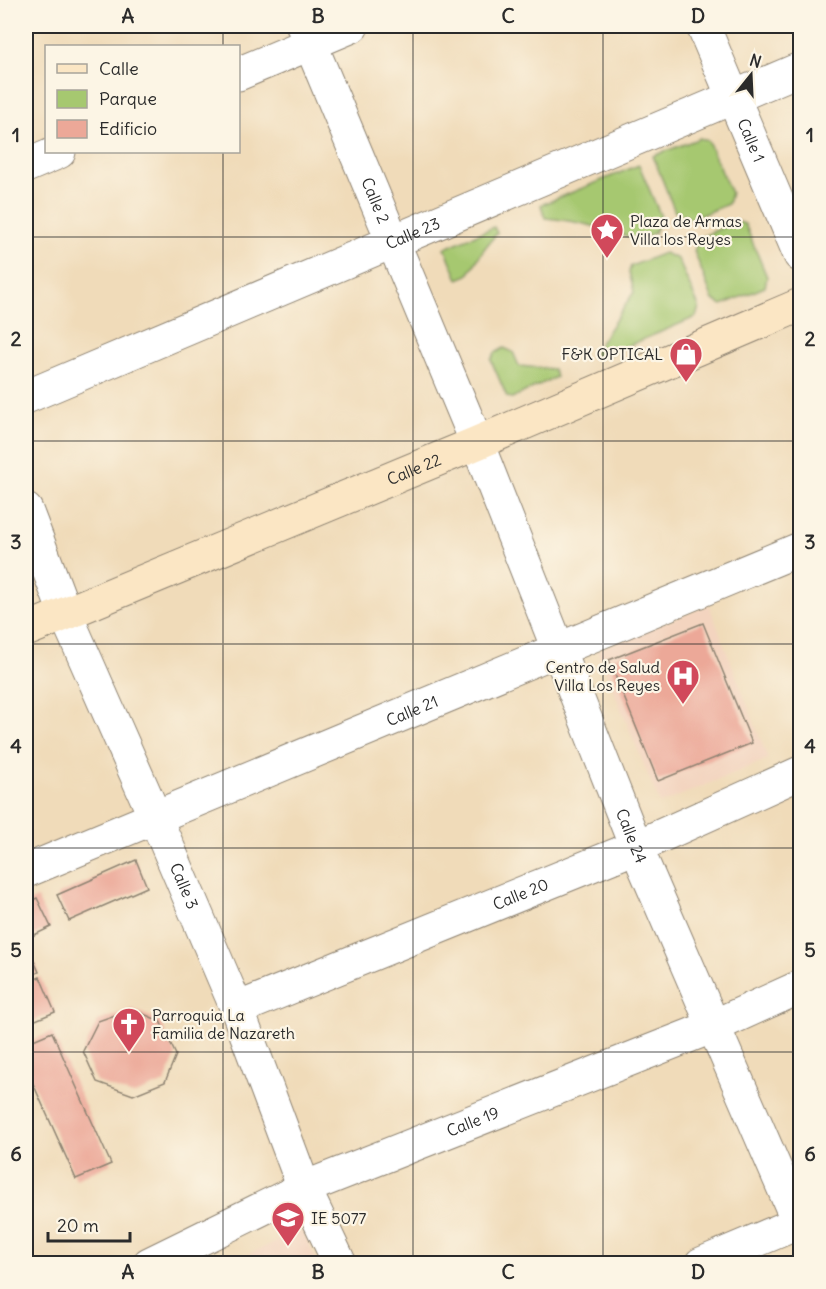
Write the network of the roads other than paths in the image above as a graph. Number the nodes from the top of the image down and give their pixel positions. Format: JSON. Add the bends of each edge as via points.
{"nodes":[{"id":1,"x":352,"y":26,"type":"edge"},
{"id":2,"x":703,"y":26,"type":"edge"},
{"id":3,"x":307,"y":34,"type":"edge"},
{"id":4,"x":801,"y":69,"type":"edge"},
{"id":5,"x":240,"y":73,"type":"edge"},
{"id":6,"x":733,"y":98,"type":"junction"},
{"id":7,"x":57,"y":153,"type":"edge"},
{"id":8,"x":26,"y":166,"type":"edge"},
{"id":9,"x":393,"y":241,"type":"junction"},
{"id":10,"x":801,"y":255,"type":"edge"},
{"id":11,"x":801,"y":305,"type":"edge"},
{"id":12,"x":26,"y":397,"type":"edge"},
{"id":13,"x":477,"y":443,"type":"junction"},
{"id":14,"x":26,"y":510,"type":"edge"},
{"id":15,"x":801,"y":549,"type":"edge"},
{"id":16,"x":65,"y":613,"type":"junction"},
{"id":17,"x":26,"y":630,"type":"edge"},
{"id":18,"x":559,"y":650,"type":"junction"},
{"id":19,"x":801,"y":773,"type":"edge"},
{"id":20,"x":156,"y":817,"type":"junction"},
{"id":21,"x":636,"y":847,"type":"junction"},
{"id":22,"x":26,"y":871,"type":"edge"},
{"id":23,"x":801,"y":987,"type":"edge"},
{"id":24,"x":237,"y":1009,"type":"junction"},
{"id":25,"x":714,"y":1026,"type":"junction"},
{"id":26,"x":304,"y":1188,"type":"junction"},
{"id":27,"x":800,"y":1223,"type":"edge"},
{"id":28,"x":149,"y":1263,"type":"edge"},
{"id":29,"x":340,"y":1263,"type":"edge"},
{"id":30,"x":701,"y":1263,"type":"edge"}],
"edges":[{"from":1,"to":3,"type":"street"},
{"from":2,"to":6,"type":"street","name":"Calle 1"},
{"from":3,"to":5,"type":"street"},
{"from":3,"to":9,"type":"street","name":"Calle 2"},
{"from":4,"to":6,"type":"street","name":"Calle 23"},
{"from":6,"to":9,"type":"street","name":"Calle 23"},
{"from":6,"to":10,"type":"street","name":"Calle 1"},
{"from":7,"to":8,"type":"street"},
{"from":9,"to":12,"type":"street","name":"Calle 23"},
{"from":9,"to":13,"type":"street","name":"Calle 2"},
{"from":11,"to":13,"type":"street","name":"Calle 22"},
{"from":13,"to":16,"type":"street","name":"Calle 22"},
{"from":13,"to":18,"type":"street","name":"Calle 24"},
{"from":14,"to":16,"type":"street","name":"Calle 3"},
{"from":15,"to":18,"type":"street","name":"Calle 21"},
{"from":16,"to":17,"type":"street","name":"Calle 22"},
{"from":16,"to":20,"type":"street","name":"Calle 3"},
{"from":18,"to":20,"type":"street","name":"Calle 21"},
{"from":18,"to":21,"type":"street","name":"Calle 24"},
{"from":19,"to":21,"type":"street","name":"Calle 20"},
{"from":20,"to":22,"type":"street","name":"Calle 21"},
{"from":20,"to":24,"type":"street","name":"Calle 3"},
{"from":21,"to":24,"type":"street","name":"Calle 20"},
{"from":21,"to":25,"type":"street","name":"Calle 24"},
{"from":23,"to":25,"type":"street","name":"Calle 19"},
{"from":24,"to":26,"type":"street","name":"Calle 3"},
{"from":25,"to":26,"type":"street","name":"Calle 19"},
{"from":25,"to":27,"type":"street","name":"Calle 24"},
{"from":26,"to":28,"type":"street","name":"Calle 19"},
{"from":26,"to":29,"type":"street","name":"Calle 3"},
{"from":27,"to":30,"type":"street"}]}
